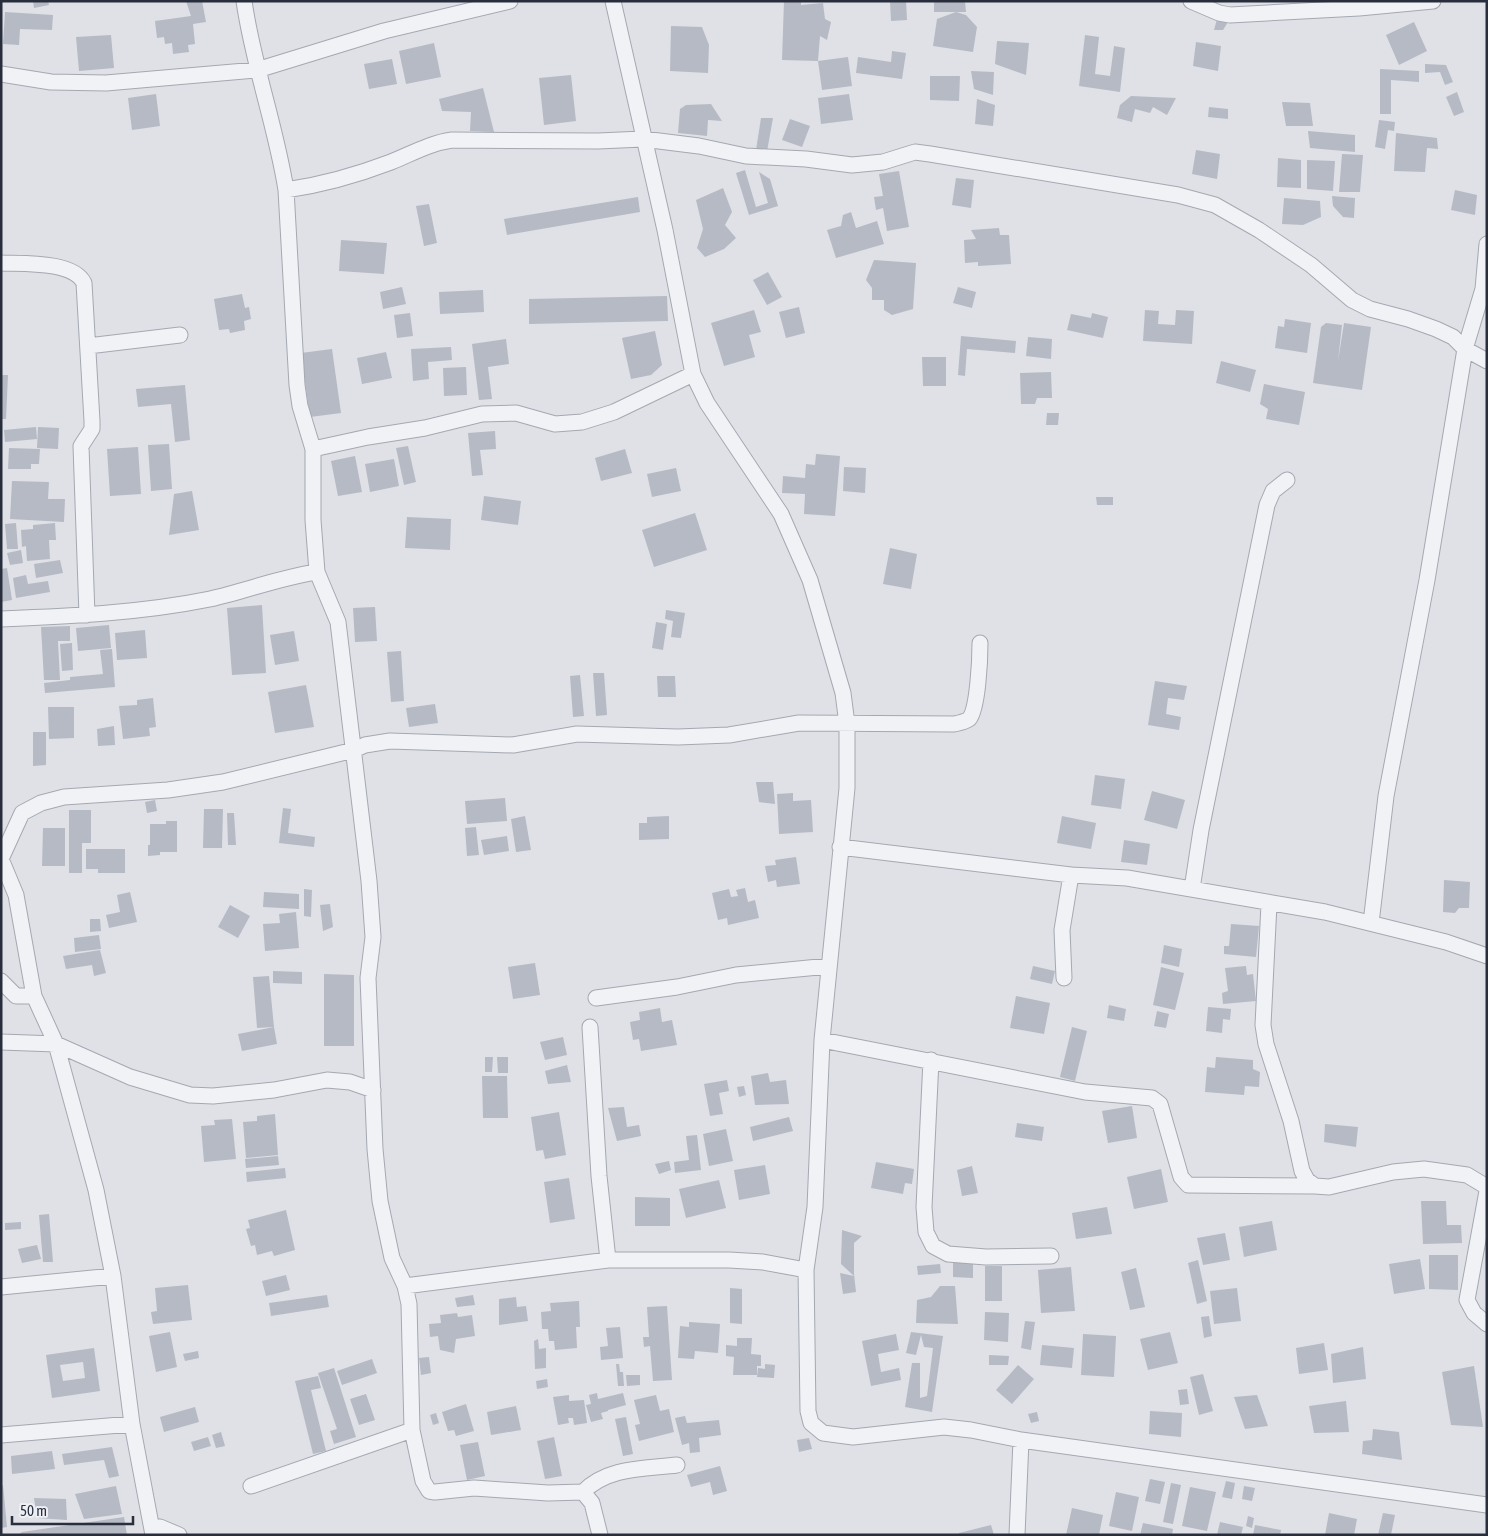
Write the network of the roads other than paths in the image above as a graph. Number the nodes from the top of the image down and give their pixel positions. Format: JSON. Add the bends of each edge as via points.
{"nodes":[{"id":1,"x":244,"y":1,"type":"edge"},
{"id":2,"x":510,"y":1,"type":"edge"},
{"id":3,"x":613,"y":1,"type":"edge"},
{"id":4,"x":1192,"y":1,"type":"edge"},
{"id":5,"x":1433,"y":1,"type":"edge"},
{"id":6,"x":257,"y":70,"type":"junction"},
{"id":7,"x":1,"y":74,"type":"edge"},
{"id":8,"x":643,"y":139,"type":"junction"},
{"id":9,"x":286,"y":190,"type":"junction"},
{"id":10,"x":1487,"y":244,"type":"edge"},
{"id":11,"x":1,"y":262,"type":"edge"},
{"id":12,"x":180,"y":335,"type":"dead end"},
{"id":13,"x":88,"y":346,"type":"junction"},
{"id":14,"x":1465,"y":349,"type":"junction"},
{"id":15,"x":1487,"y":361,"type":"edge"},
{"id":16,"x":693,"y":374,"type":"junction"},
{"id":17,"x":313,"y":449,"type":"junction"},
{"id":18,"x":1287,"y":480,"type":"dead end"},
{"id":19,"x":317,"y":572,"type":"junction"},
{"id":20,"x":87,"y":615,"type":"junction"},
{"id":21,"x":1,"y":619,"type":"edge"},
{"id":22,"x":980,"y":643,"type":"dead end"},
{"id":23,"x":847,"y":724,"type":"junction"},
{"id":24,"x":354,"y":750,"type":"junction"},
{"id":25,"x":840,"y":847,"type":"junction"},
{"id":26,"x":1,"y":859,"type":"edge"},
{"id":27,"x":1071,"y":875,"type":"junction"},
{"id":28,"x":1192,"y":890,"type":"junction"},
{"id":29,"x":1269,"y":904,"type":"junction"},
{"id":30,"x":1371,"y":923,"type":"junction"},
{"id":31,"x":1487,"y":956,"type":"edge"},
{"id":32,"x":829,"y":966,"type":"junction"},
{"id":33,"x":1064,"y":978,"type":"dead end"},
{"id":34,"x":1,"y":980,"type":"edge"},
{"id":35,"x":34,"y":996,"type":"junction"},
{"id":36,"x":596,"y":998,"type":"dead end"},
{"id":37,"x":590,"y":1027,"type":"dead end"},
{"id":38,"x":822,"y":1040,"type":"junction"},
{"id":39,"x":1,"y":1042,"type":"edge"},
{"id":40,"x":56,"y":1044,"type":"junction"},
{"id":41,"x":930,"y":1060,"type":"junction"},
{"id":42,"x":372,"y":1090,"type":"junction"},
{"id":43,"x":1315,"y":1186,"type":"junction"},
{"id":44,"x":1487,"y":1189,"type":"edge"},
{"id":45,"x":1052,"y":1256,"type":"dead end"},
{"id":46,"x":608,"y":1260,"type":"junction"},
{"id":47,"x":806,"y":1270,"type":"junction"},
{"id":48,"x":113,"y":1276,"type":"junction"},
{"id":49,"x":404,"y":1286,"type":"junction"},
{"id":50,"x":1,"y":1287,"type":"edge"},
{"id":51,"x":1487,"y":1324,"type":"edge"},
{"id":52,"x":132,"y":1424,"type":"junction"},
{"id":53,"x":412,"y":1430,"type":"junction"},
{"id":54,"x":1,"y":1435,"type":"edge"},
{"id":55,"x":1021,"y":1440,"type":"junction"},
{"id":56,"x":677,"y":1465,"type":"dead end"},
{"id":57,"x":251,"y":1486,"type":"dead end"},
{"id":58,"x":583,"y":1492,"type":"junction"},
{"id":59,"x":1487,"y":1505,"type":"edge"},
{"id":60,"x":152,"y":1531,"type":"edge"},
{"id":61,"x":179,"y":1535,"type":"edge"},
{"id":62,"x":600,"y":1535,"type":"edge"},
{"id":63,"x":1017,"y":1535,"type":"edge"}],
"edges":[{"from":1,"to":6,"type":"street"},
{"from":2,"to":6,"type":"street","via":[[384,31]]},
{"from":3,"to":8,"type":"street"},
{"from":4,"to":5,"type":"street","via":[[1230,15]]},
{"from":6,"to":7,"type":"street","via":[[106,83],[51,82]]},
{"from":6,"to":9,"type":"street"},
{"from":8,"to":9,"type":"street","via":[[436,142],[390,163]]},
{"from":8,"to":14,"type":"street","via":[[746,156],[852,165],[883,162],[915,152],[1178,195],[1215,205],[1259,230],[1370,310],[1408,318],[1436,329],[1453,337]]},
{"from":8,"to":16,"type":"street"},
{"from":9,"to":17,"type":"street","via":[[297,385]]},
{"from":10,"to":14,"type":"street","via":[[1483,289]]},
{"from":11,"to":13,"type":"street","via":[[62,267],[79,276],[86,292]]},
{"from":12,"to":13,"type":"street"},
{"from":13,"to":20,"type":"street","via":[[92,427],[81,446]]},
{"from":14,"to":15,"type":"street"},
{"from":14,"to":30,"type":"street","via":[[1427,580],[1386,796]]},
{"from":16,"to":17,"type":"street","via":[[614,412],[582,422],[555,424],[516,414],[482,414]]},
{"from":16,"to":23,"type":"street","via":[[707,402],[780,514],[806,572],[839,677]]},
{"from":17,"to":19,"type":"street"},
{"from":18,"to":28,"type":"street","via":[[1273,491],[1267,505],[1201,830]]},
{"from":19,"to":20,"type":"street","via":[[210,598],[150,609]]},
{"from":19,"to":24,"type":"street","via":[[338,622]]},
{"from":20,"to":21,"type":"street"},
{"from":22,"to":23,"type":"street","via":[[972,713],[963,722]]},
{"from":23,"to":24,"type":"street","via":[[799,723],[729,735],[678,737],[577,734],[513,745],[390,741]]},
{"from":23,"to":25,"type":"street","via":[[847,788]]},
{"from":24,"to":26,"type":"street","via":[[223,782],[168,790],[64,796],[41,802],[22,813]]},
{"from":24,"to":42,"type":"street","via":[[373,937],[368,978]]},
{"from":25,"to":27,"type":"street"},
{"from":25,"to":32,"type":"street"},
{"from":26,"to":35,"type":"street","via":[[16,895]]},
{"from":27,"to":28,"type":"street","via":[[1127,878]]},
{"from":27,"to":33,"type":"street","via":[[1062,930]]},
{"from":28,"to":29,"type":"street"},
{"from":29,"to":30,"type":"street"},
{"from":29,"to":43,"type":"street","via":[[1263,1025],[1266,1044],[1289,1112],[1302,1171]]},
{"from":30,"to":31,"type":"street"},
{"from":32,"to":36,"type":"street","via":[[736,974],[677,987]]},
{"from":32,"to":38,"type":"street"},
{"from":34,"to":35,"type":"street","via":[[16,996]]},
{"from":35,"to":40,"type":"street"},
{"from":37,"to":46,"type":"street","via":[[599,1176]]},
{"from":38,"to":41,"type":"street"},
{"from":38,"to":47,"type":"street","via":[[815,1207]]},
{"from":39,"to":40,"type":"street"},
{"from":40,"to":42,"type":"street","via":[[130,1077],[190,1095],[274,1090],[327,1080],[350,1082]]},
{"from":40,"to":48,"type":"street","via":[[96,1190]]},
{"from":41,"to":43,"type":"street","via":[[1086,1092],[1158,1101],[1181,1178],[1188,1185]]},
{"from":41,"to":45,"type":"street","via":[[924,1207],[926,1232],[932,1246],[948,1254]]},
{"from":42,"to":49,"type":"street","via":[[380,1201],[392,1258]]},
{"from":43,"to":44,"type":"street","via":[[1329,1187],[1393,1172],[1424,1169],[1467,1175]]},
{"from":44,"to":51,"type":"street","via":[[1467,1300],[1474,1313]]},
{"from":46,"to":47,"type":"street","via":[[728,1260]]},
{"from":46,"to":49,"type":"street"},
{"from":47,"to":55,"type":"street","via":[[808,1412],[811,1423],[823,1433],[853,1437],[944,1426]]},
{"from":48,"to":50,"type":"street"},
{"from":48,"to":52,"type":"street"},
{"from":49,"to":53,"type":"street","via":[[409,1304]]},
{"from":52,"to":54,"type":"street"},
{"from":52,"to":60,"type":"street"},
{"from":53,"to":57,"type":"street"},
{"from":53,"to":58,"type":"street","via":[[423,1481],[429,1491],[474,1488]]},
{"from":55,"to":59,"type":"street"},
{"from":55,"to":63,"type":"street"},
{"from":56,"to":58,"type":"street","via":[[614,1473],[595,1480]]},
{"from":58,"to":62,"type":"street","via":[[592,1503]]},
{"from":60,"to":61,"type":"street","via":[[160,1527]]}]}
